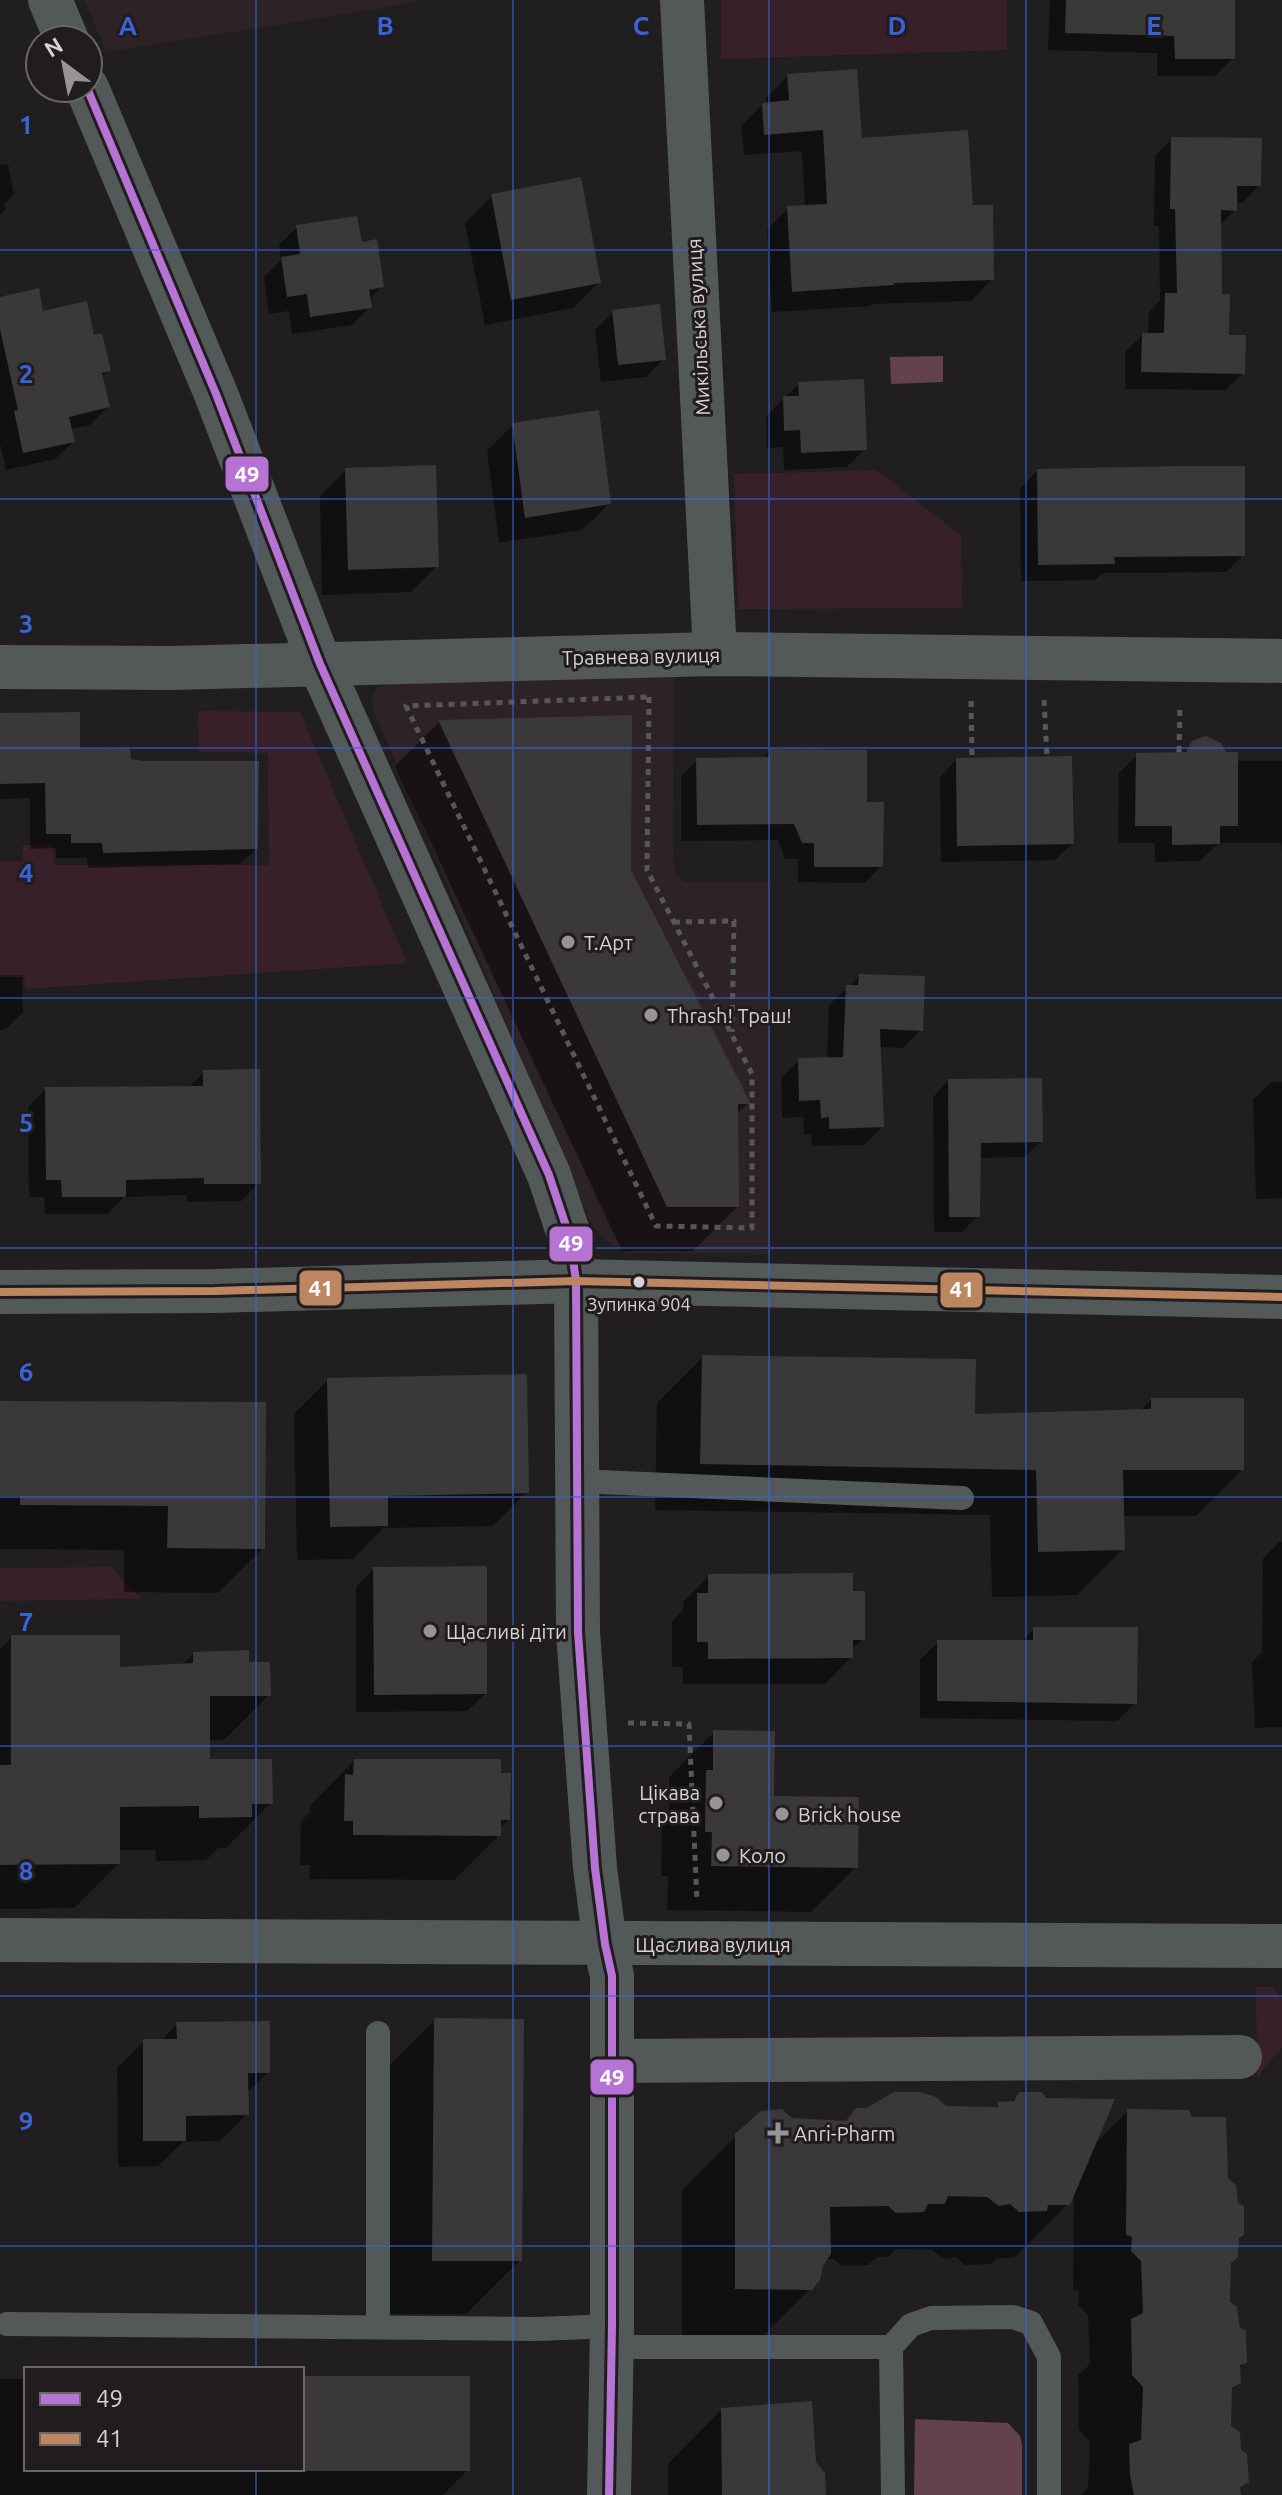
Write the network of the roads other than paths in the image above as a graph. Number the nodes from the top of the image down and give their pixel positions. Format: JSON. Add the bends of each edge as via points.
{"nodes":[{"id":1,"x":50,"y":0,"type":"edge"},
{"id":2,"x":682,"y":0,"type":"edge"},
{"id":3,"x":60,"y":24,"type":"edge"},
{"id":4,"x":94,"y":104,"type":"edge"},
{"id":5,"x":715,"y":654,"type":"junction"},
{"id":6,"x":1282,"y":661,"type":"edge"},
{"id":7,"x":320,"y":664,"type":"junction"},
{"id":8,"x":0,"y":667,"type":"edge"},
{"id":9,"x":576,"y":1281,"type":"junction"},
{"id":10,"x":0,"y":1292,"type":"edge"},
{"id":11,"x":1282,"y":1297,"type":"edge"},
{"id":12,"x":577,"y":1481,"type":"junction"},
{"id":13,"x":962,"y":1498,"type":"dead end"},
{"id":14,"x":0,"y":1940,"type":"edge"},
{"id":15,"x":605,"y":1944,"type":"junction"},
{"id":16,"x":1282,"y":1946,"type":"edge"},
{"id":17,"x":378,"y":2033,"type":"dead end"},
{"id":18,"x":1240,"y":2057,"type":"dead end"},
{"id":19,"x":612,"y":2061,"type":"junction"},
{"id":20,"x":7,"y":2324,"type":"dead end"},
{"id":21,"x":378,"y":2327,"type":"junction"},
{"id":22,"x":612,"y":2337,"type":"junction"},
{"id":23,"x":891,"y":2347,"type":"junction"},
{"id":24,"x":609,"y":2495,"type":"edge"},
{"id":25,"x":893,"y":2495,"type":"edge"},
{"id":26,"x":1049,"y":2495,"type":"edge"}],
"edges":[{"from":1,"to":3,"type":"street"},
{"from":2,"to":5,"type":"street","name":"Микільська вулиця"},
{"from":4,"to":7,"type":"street","via":[[216,394]]},
{"from":5,"to":6,"type":"street","name":"Травнева вулиця"},
{"from":5,"to":7,"type":"street","name":"Травнева вулиця"},
{"from":7,"to":8,"type":"street","name":"Травнева вулиця"},
{"from":7,"to":9,"type":"street","via":[[549,1175],[570,1238]]},
{"from":9,"to":10,"type":"street"},
{"from":9,"to":11,"type":"street"},
{"from":9,"to":12,"type":"street"},
{"from":12,"to":13,"type":"lane"},
{"from":12,"to":15,"type":"street","via":[[578,1632]]},
{"from":14,"to":15,"type":"street","name":"Щаслива вулиця"},
{"from":15,"to":16,"type":"street","name":"Щаслива вулиця"},
{"from":15,"to":19,"type":"street","via":[[612,1976]]},
{"from":17,"to":21,"type":"lane"},
{"from":18,"to":19,"type":"street"},
{"from":19,"to":22,"type":"street"},
{"from":20,"to":21,"type":"lane"},
{"from":21,"to":22,"type":"lane","via":[[538,2329]]},
{"from":22,"to":23,"type":"lane"},
{"from":22,"to":24,"type":"street"},
{"from":23,"to":25,"type":"lane"},
{"from":23,"to":26,"type":"lane","via":[[911,2325],[931,2318],[1013,2317],[1031,2323],[1049,2357]]}]}
